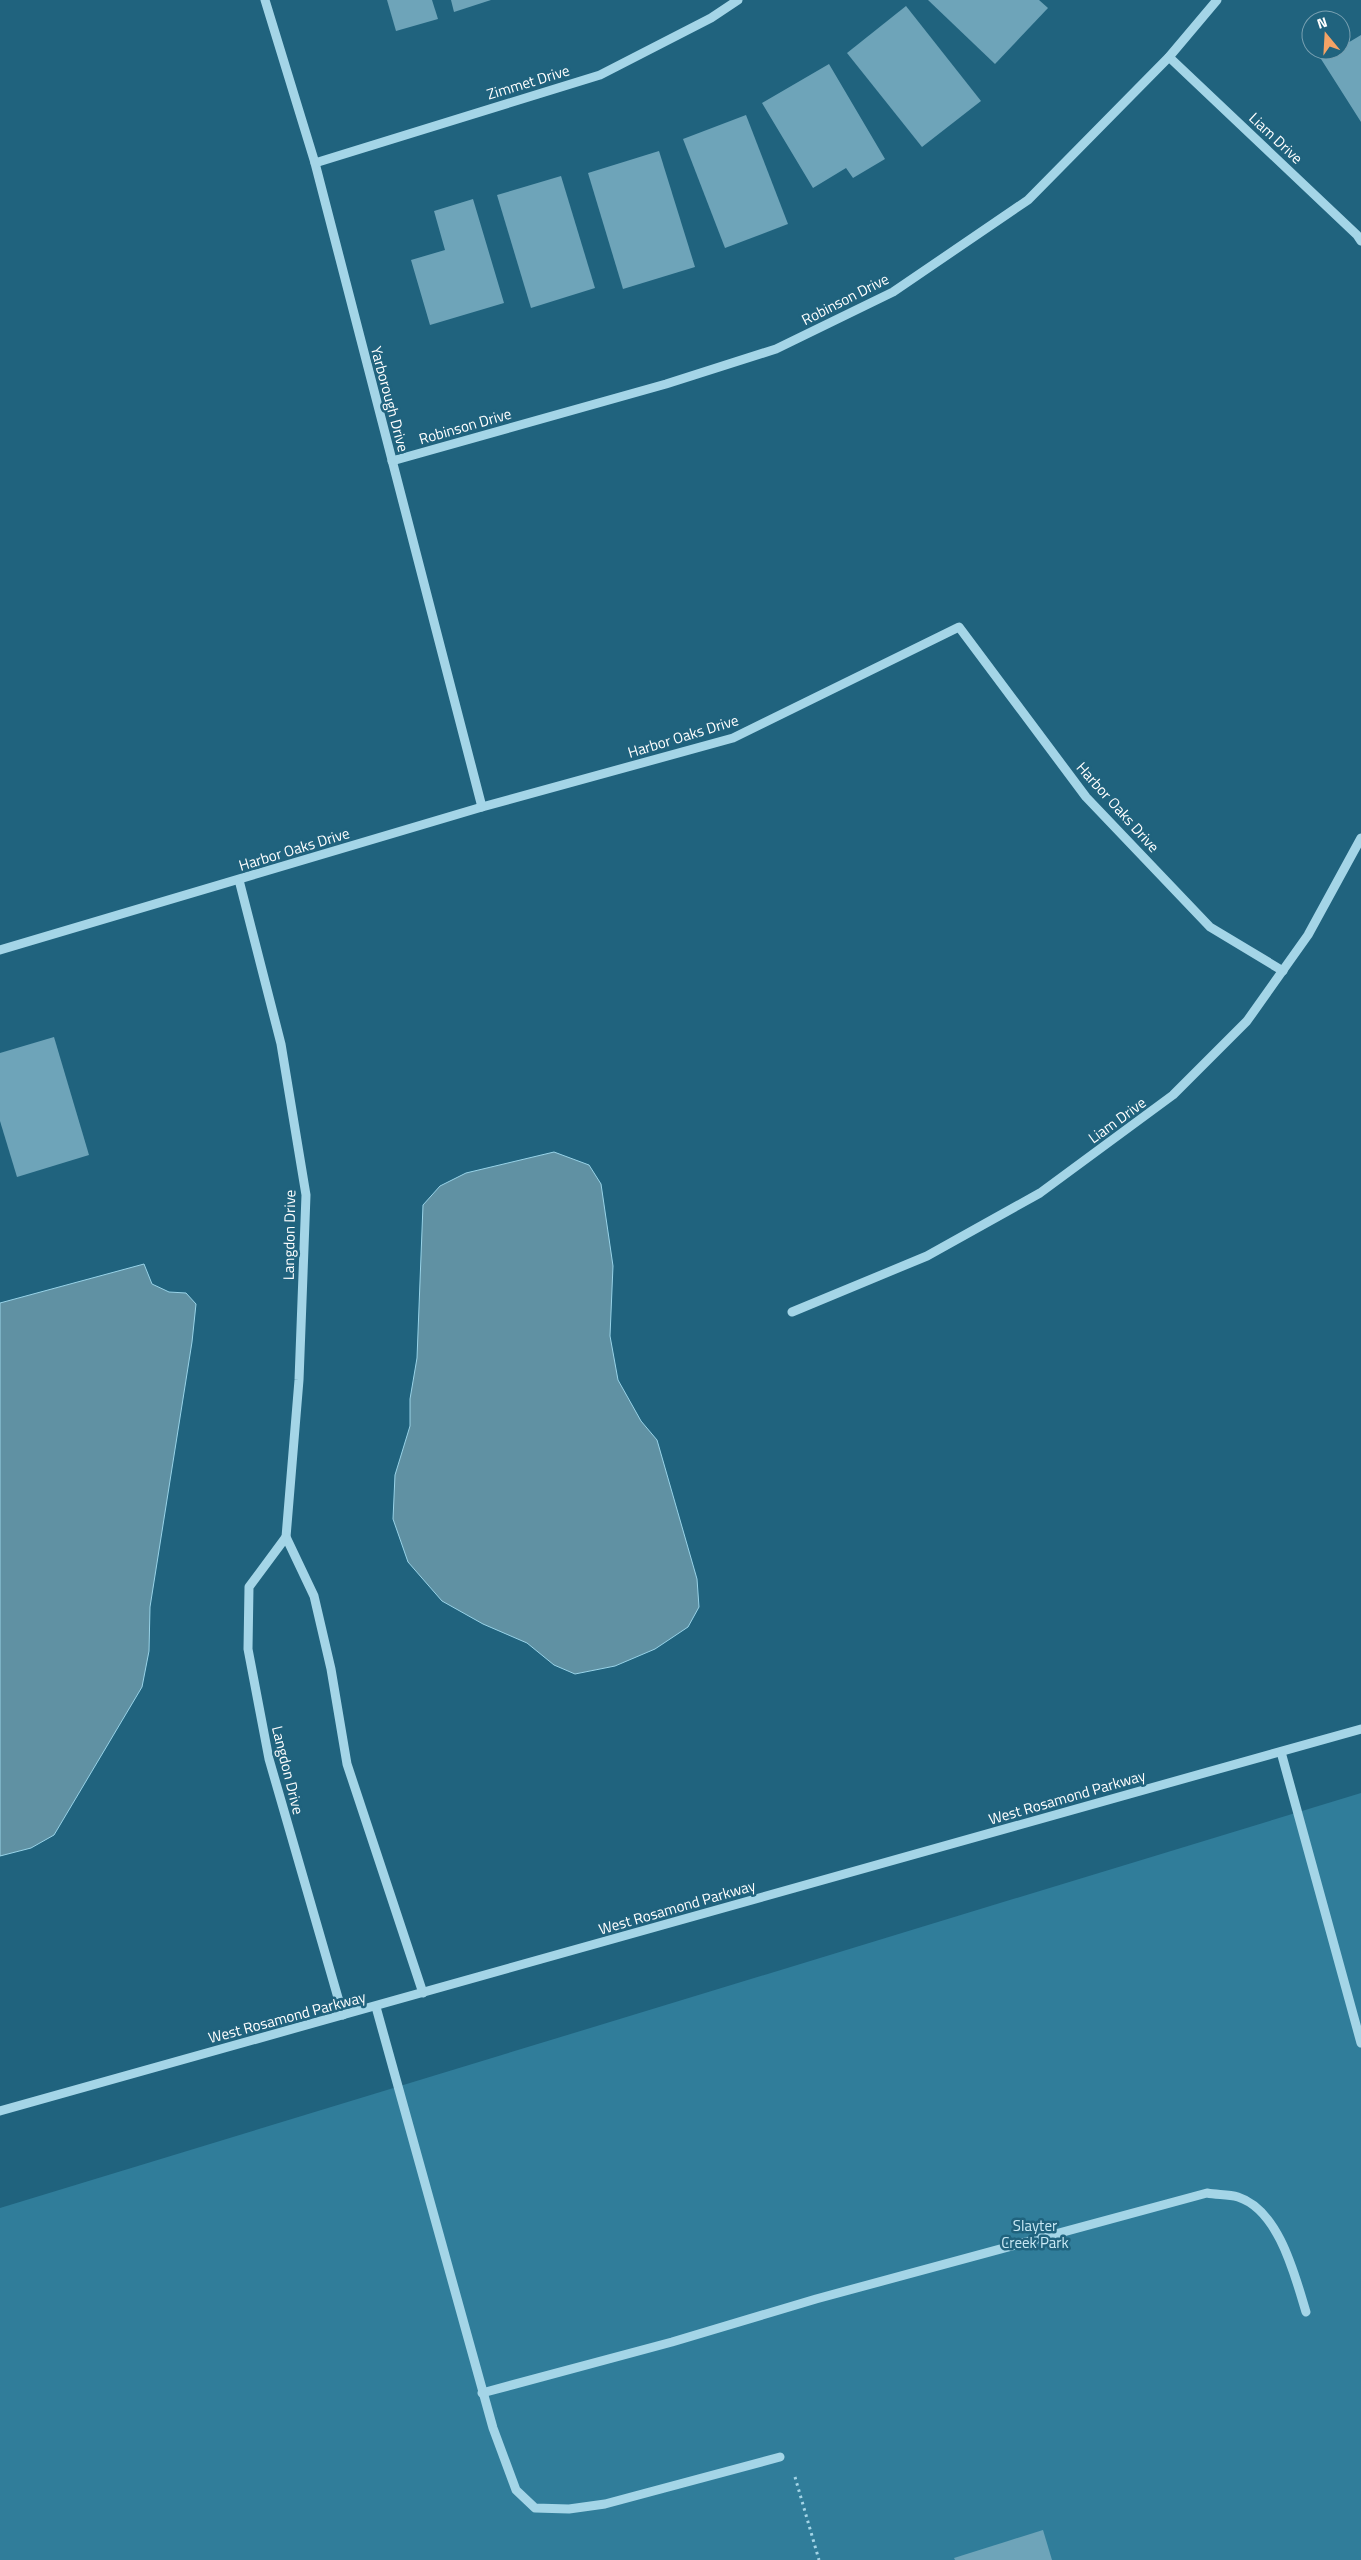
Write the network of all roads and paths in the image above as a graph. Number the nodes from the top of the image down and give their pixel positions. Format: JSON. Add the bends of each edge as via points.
{"nodes":[{"id":1,"x":265,"y":0,"type":"edge"},
{"id":2,"x":738,"y":0,"type":"edge"},
{"id":3,"x":1217,"y":0,"type":"edge"},
{"id":4,"x":1168,"y":57,"type":"junction"},
{"id":5,"x":315,"y":162,"type":"junction"},
{"id":6,"x":1361,"y":241,"type":"edge"},
{"id":7,"x":392,"y":461,"type":"junction"},
{"id":8,"x":482,"y":807,"type":"junction"},
{"id":9,"x":1361,"y":838,"type":"edge"},
{"id":10,"x":240,"y":880,"type":"junction"},
{"id":11,"x":0,"y":950,"type":"edge"},
{"id":12,"x":1283,"y":971,"type":"junction"},
{"id":13,"x":792,"y":1312,"type":"dead end"},
{"id":14,"x":286,"y":1537,"type":"junction"},
{"id":15,"x":1361,"y":1729,"type":"edge"},
{"id":16,"x":1282,"y":1752,"type":"junction"},
{"id":17,"x":423,"y":1993,"type":"junction"},
{"id":18,"x":376,"y":2006,"type":"junction"},
{"id":19,"x":343,"y":2015,"type":"junction"},
{"id":20,"x":1361,"y":2043,"type":"edge"},
{"id":21,"x":0,"y":2111,"type":"edge"},
{"id":22,"x":1306,"y":2312,"type":"dead end"},
{"id":23,"x":482,"y":2393,"type":"junction"},
{"id":24,"x":780,"y":2457,"type":"dead end"},
{"id":25,"x":794,"y":2474,"type":"dead end"},
{"id":26,"x":819,"y":2560,"type":"edge"}],
"edges":[{"from":1,"to":5,"type":"street","name":"Yarborough Drive"},
{"from":2,"to":5,"type":"street","name":"Zimmet Drive","via":[[711,18],[600,75]]},
{"from":3,"to":4,"type":"street","name":"Robinson Drive"},
{"from":4,"to":6,"type":"street","name":"Liam Drive","via":[[1280,160]]},
{"from":4,"to":7,"type":"street","name":"Robinson Drive","via":[[1028,200],[893,292],[776,348],[666,384]]},
{"from":5,"to":7,"type":"street","name":"Yarborough Drive"},
{"from":7,"to":8,"type":"street","name":"Yarborough Drive"},
{"from":8,"to":10,"type":"street","name":"Harbor Oaks Drive"},
{"from":8,"to":12,"type":"street","name":"Harbor Oaks Drive","via":[[732,738],[959,627],[1086,797],[1210,927]]},
{"from":9,"to":12,"type":"street","name":"Liam Drive","via":[[1308,935]]},
{"from":10,"to":11,"type":"street","name":"Harbor Oaks Drive"},
{"from":10,"to":14,"type":"street","name":"Langdon Drive","via":[[281,1044],[306,1195],[299,1380]]},
{"from":12,"to":13,"type":"street","name":"Liam Drive","via":[[1248,1021],[1173,1095],[1040,1193],[927,1256]]},
{"from":14,"to":17,"type":"street","via":[[314,1596],[331,1669],[347,1764]]},
{"from":14,"to":19,"type":"street","name":"Langdon Drive","via":[[249,1587],[248,1648],[269,1758]]},
{"from":15,"to":16,"type":"street","name":"West Rosamond Parkway"},
{"from":16,"to":17,"type":"street","name":"West Rosamond Parkway"},
{"from":16,"to":20,"type":"street"},
{"from":17,"to":18,"type":"street","name":"West Rosamond Parkway"},
{"from":18,"to":19,"type":"street","name":"West Rosamond Parkway"},
{"from":18,"to":23,"type":"street"},
{"from":19,"to":21,"type":"street","name":"West Rosamond Parkway"},
{"from":22,"to":23,"type":"street","via":[[1289,2255],[1259,2210],[1238,2197],[1207,2194]]},
{"from":23,"to":24,"type":"street","via":[[516,2490],[536,2508],[569,2510],[604,2504]]},
{"from":25,"to":26,"type":"path"}]}
